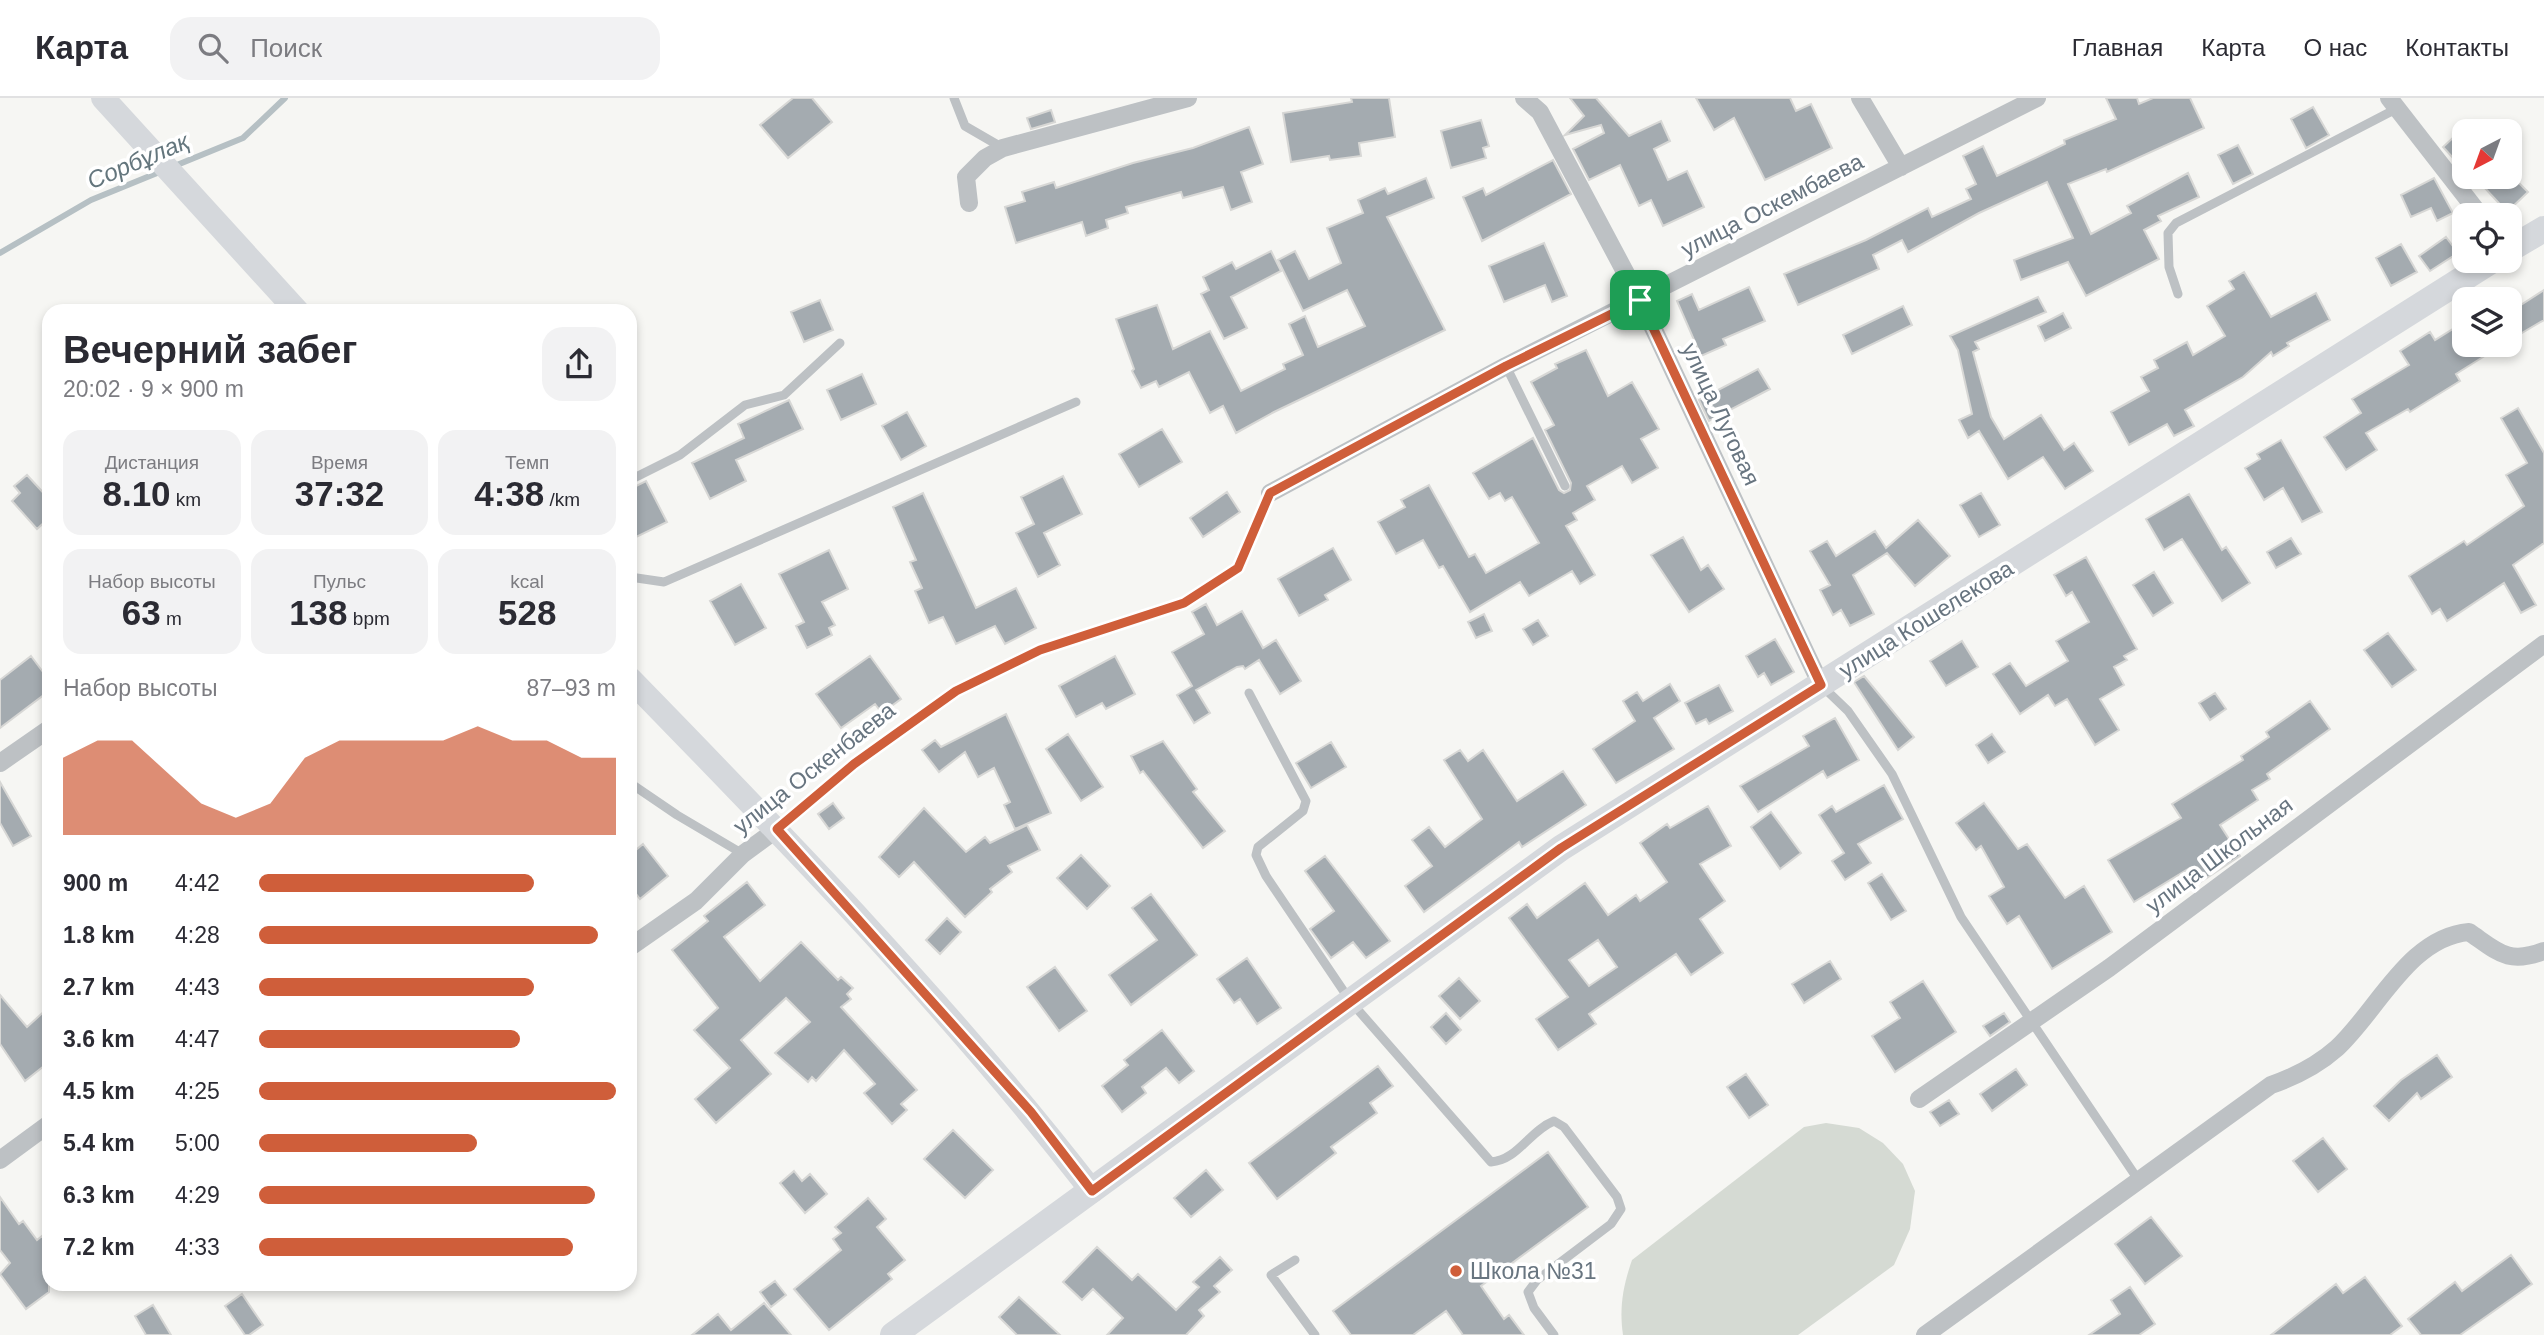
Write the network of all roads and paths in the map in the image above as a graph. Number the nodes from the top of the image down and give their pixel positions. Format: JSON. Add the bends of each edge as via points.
{"nodes":[{"id":1,"x":103,"y":98,"type":"edge"},
{"id":2,"x":954,"y":98,"type":"edge"},
{"id":3,"x":1188,"y":98,"type":"edge"},
{"id":4,"x":1524,"y":98,"type":"edge"},
{"id":5,"x":1860,"y":98,"type":"edge"},
{"id":6,"x":2036,"y":98,"type":"edge"},
{"id":7,"x":2393,"y":103,"type":"edge"},
{"id":8,"x":1003,"y":148,"type":"junction"},
{"id":9,"x":1902,"y":166,"type":"junction"},
{"id":10,"x":969,"y":203,"type":"dead end"},
{"id":11,"x":2471,"y":203,"type":"edge"},
{"id":12,"x":2544,"y":229,"type":"edge"},
{"id":13,"x":2522,"y":242,"type":"edge"},
{"id":14,"x":2472,"y":273,"type":"edge"},
{"id":15,"x":2178,"y":294,"type":"dead end"},
{"id":16,"x":1640,"y":300,"type":"junction"},
{"id":17,"x":291,"y":304,"type":"edge"},
{"id":18,"x":840,"y":343,"type":"dead end"},
{"id":19,"x":1506,"y":366,"type":"junction"},
{"id":20,"x":1076,"y":402,"type":"dead end"},
{"id":21,"x":637,"y":476,"type":"edge"},
{"id":22,"x":1564,"y":486,"type":"dead end"},
{"id":23,"x":1270,"y":493,"type":"joint"},
{"id":24,"x":637,"y":578,"type":"edge"},
{"id":25,"x":2544,"y":644,"type":"edge"},
{"id":26,"x":1821,"y":685,"type":"junction"},
{"id":27,"x":637,"y":686,"type":"edge"},
{"id":28,"x":1249,"y":693,"type":"dead end"},
{"id":29,"x":42,"y":734,"type":"edge"},
{"id":30,"x":0,"y":763,"type":"edge"},
{"id":31,"x":637,"y":788,"type":"edge"},
{"id":32,"x":777,"y":829,"type":"junction"},
{"id":33,"x":743,"y":854,"type":"junction"},
{"id":34,"x":637,"y":942,"type":"edge"},
{"id":35,"x":2544,"y":951,"type":"edge"},
{"id":36,"x":1351,"y":1002,"type":"junction"},
{"id":37,"x":2031,"y":1022,"type":"junction"},
{"id":38,"x":1919,"y":1099,"type":"dead end"},
{"id":39,"x":42,"y":1129,"type":"edge"},
{"id":40,"x":0,"y":1160,"type":"edge"},
{"id":41,"x":2138,"y":1181,"type":"junction"},
{"id":42,"x":1092,"y":1191,"type":"junction"},
{"id":43,"x":1295,"y":1260,"type":"dead end"},
{"id":44,"x":893,"y":1335,"type":"edge"},
{"id":45,"x":1315,"y":1335,"type":"edge"},
{"id":46,"x":1554,"y":1335,"type":"edge"},
{"id":47,"x":1925,"y":1335,"type":"edge"}],
"edges":[{"from":1,"to":17,"type":"main road"},
{"from":2,"to":8,"type":"lane","via":[[965,126]]},
{"from":3,"to":8,"type":"street"},
{"from":4,"to":16,"type":"street","name":"улица Луговая","via":[[1539,112]]},
{"from":5,"to":9,"type":"street"},
{"from":6,"to":9,"type":"street","name":"улица Оскембаева"},
{"from":7,"to":11,"type":"street"},
{"from":7,"to":15,"type":"lane","via":[[2176,223],[2168,233],[2169,267]]},
{"from":8,"to":10,"type":"street","via":[[966,177]]},
{"from":9,"to":16,"type":"street","name":"улица Оскембаева"},
{"from":12,"to":13,"type":"main road"},
{"from":14,"to":26,"type":"main road","name":"улица Кошелекова"},
{"from":16,"to":19,"type":"street","name":"улица Оскембаева"},
{"from":16,"to":26,"type":"street","name":"улица Луговая"},
{"from":18,"to":21,"type":"lane","via":[[784,396],[745,405],[680,455]]},
{"from":19,"to":22,"type":"lane"},
{"from":19,"to":23,"type":"street","name":"улица Оскембаева"},
{"from":20,"to":24,"type":"lane","via":[[664,582]]},
{"from":23,"to":32,"type":"lane","name":"улица Оскенбаева","via":[[1238,568],[1184,603],[1040,650],[956,691],[854,764]]},
{"from":25,"to":37,"type":"street","name":"улица Школьная"},
{"from":26,"to":36,"type":"main road","name":"улица Кошелекова","via":[[1561,848]]},
{"from":26,"to":37,"type":"lane","via":[[1848,711],[1892,774],[1961,917]]},
{"from":27,"to":32,"type":"main road"},
{"from":28,"to":36,"type":"lane","via":[[1306,801],[1303,811],[1258,847],[1256,855]]},
{"from":29,"to":30,"type":"street"},
{"from":31,"to":33,"type":"lane"},
{"from":32,"to":33,"type":"street","name":"улица Оскенбаева"},
{"from":32,"to":42,"type":"main road","via":[[1031,1112]]},
{"from":33,"to":34,"type":"street","name":"улица Оскенбаева","via":[[696,901]]},
{"from":35,"to":41,"type":"street","via":[[2524,959],[2505,957],[2469,932],[2452,933],[2423,951],[2337,1048],[2294,1077],[2271,1085]]},
{"from":36,"to":42,"type":"main road","name":"улица Кошелекова"},
{"from":36,"to":46,"type":"lane","via":[[1491,1162],[1505,1161],[1554,1121],[1564,1127],[1617,1196],[1621,1209],[1611,1224],[1537,1280],[1528,1292]]},
{"from":37,"to":38,"type":"street","name":"улица Школьная"},
{"from":37,"to":41,"type":"lane"},
{"from":39,"to":40,"type":"street"},
{"from":41,"to":47,"type":"street"},
{"from":42,"to":44,"type":"main road","name":"улица Кошелекова"},
{"from":43,"to":45,"type":"lane","via":[[1271,1275]]}]}
